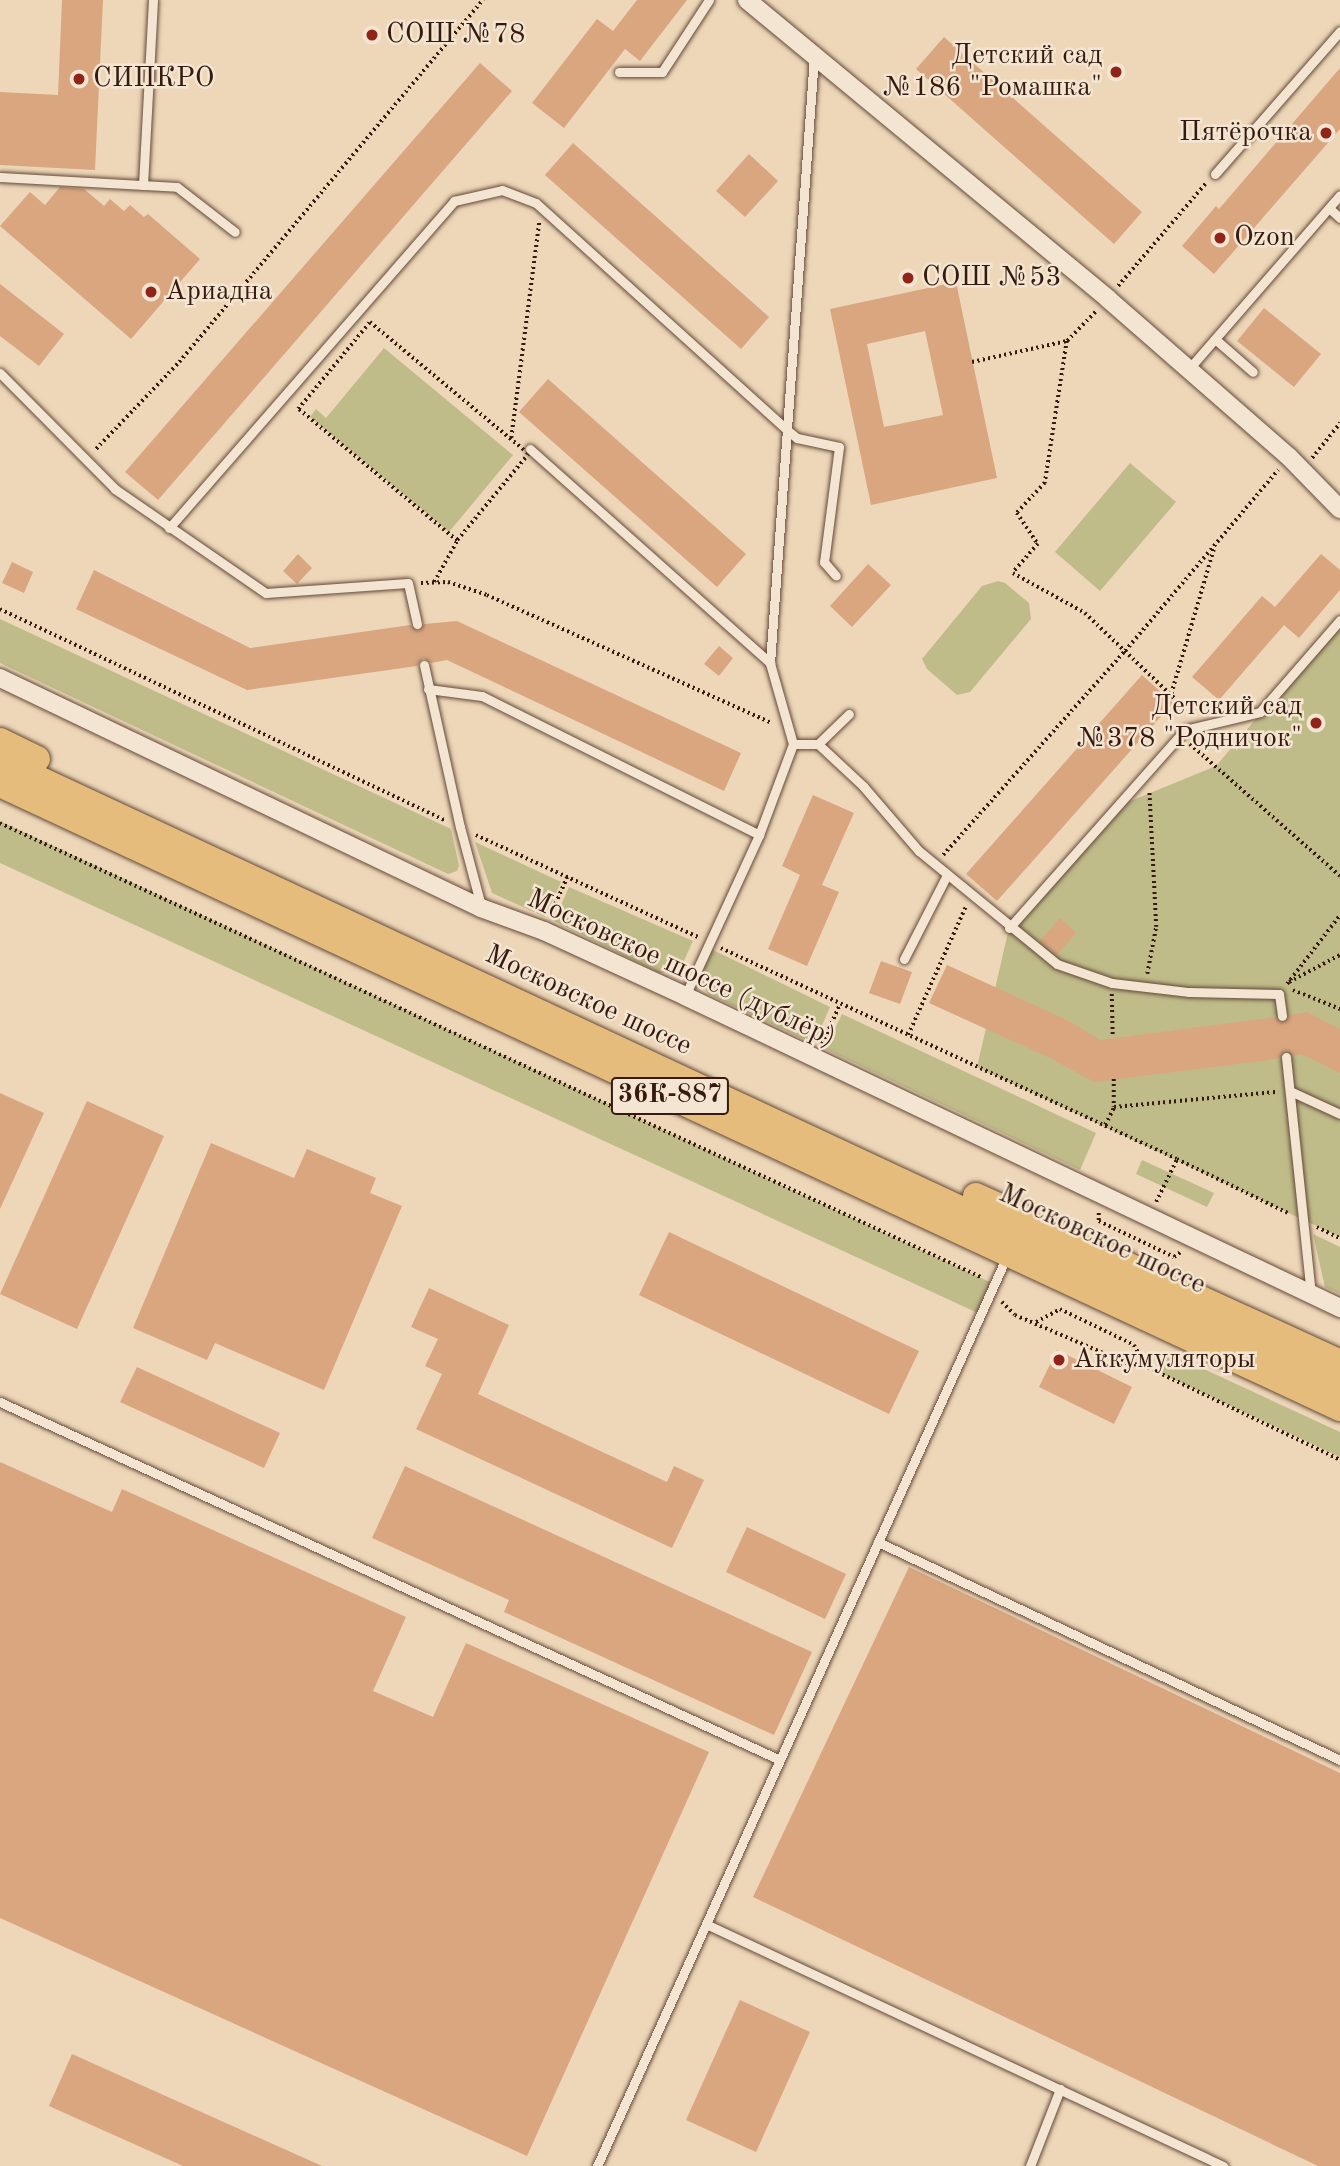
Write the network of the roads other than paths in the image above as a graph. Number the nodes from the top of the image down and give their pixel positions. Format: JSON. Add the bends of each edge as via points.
{"nodes":[{"id":1,"x":153,"y":0,"type":"edge"},
{"id":2,"x":709,"y":0,"type":"edge"},
{"id":3,"x":747,"y":0,"type":"edge"},
{"id":4,"x":1340,"y":31,"type":"edge"},
{"id":5,"x":814,"y":56,"type":"junction"},
{"id":6,"x":619,"y":72,"type":"dead end"},
{"id":7,"x":1214,"y":174,"type":"road end"},
{"id":8,"x":0,"y":177,"type":"edge"},
{"id":9,"x":143,"y":185,"type":"junction"},
{"id":10,"x":1340,"y":195,"type":"edge"},
{"id":11,"x":1329,"y":208,"type":"junction"},
{"id":12,"x":1340,"y":218,"type":"edge"},
{"id":13,"x":235,"y":232,"type":"dead end"},
{"id":14,"x":1215,"y":339,"type":"junction"},
{"id":15,"x":1187,"y":371,"type":"junction"},
{"id":16,"x":1253,"y":372,"type":"dead end"},
{"id":17,"x":0,"y":373,"type":"edge"},
{"id":18,"x":787,"y":430,"type":"junction"},
{"id":19,"x":530,"y":449,"type":"dead end"},
{"id":20,"x":1340,"y":509,"type":"edge"},
{"id":21,"x":169,"y":528,"type":"junction"},
{"id":22,"x":836,"y":576,"type":"dead end"},
{"id":23,"x":1340,"y":620,"type":"edge"},
{"id":24,"x":417,"y":624,"type":"dead end"},
{"id":25,"x":770,"y":663,"type":"junction"},
{"id":26,"x":424,"y":665,"type":"dead end"},
{"id":27,"x":0,"y":677,"type":"edge"},
{"id":28,"x":428,"y":688,"type":"junction"},
{"id":29,"x":849,"y":714,"type":"dead end"},
{"id":30,"x":0,"y":741,"type":"edge"},
{"id":31,"x":793,"y":744,"type":"junction"},
{"id":32,"x":818,"y":744,"type":"junction"},
{"id":33,"x":0,"y":761,"type":"edge"},
{"id":34,"x":0,"y":784,"type":"edge"},
{"id":35,"x":759,"y":835,"type":"junction"},
{"id":36,"x":947,"y":875,"type":"junction"},
{"id":37,"x":481,"y":908,"type":"junction"},
{"id":38,"x":1009,"y":928,"type":"junction"},
{"id":39,"x":904,"y":959,"type":"dead end"},
{"id":40,"x":685,"y":996,"type":"junction"},
{"id":41,"x":1282,"y":1016,"type":"dead end"},
{"id":42,"x":1286,"y":1057,"type":"dead end"},
{"id":43,"x":1290,"y":1091,"type":"junction"},
{"id":44,"x":1340,"y":1114,"type":"edge"},
{"id":45,"x":1012,"y":1244,"type":"junction"},
{"id":46,"x":1311,"y":1294,"type":"junction"},
{"id":47,"x":1340,"y":1308,"type":"edge"},
{"id":48,"x":1245,"y":1342,"type":"junction"},
{"id":49,"x":1314,"y":1351,"type":"junction"},
{"id":50,"x":1340,"y":1355,"type":"edge"},
{"id":51,"x":1340,"y":1363,"type":"edge"},
{"id":52,"x":1340,"y":1386,"type":"edge"},
{"id":53,"x":0,"y":1402,"type":"edge"},
{"id":54,"x":1340,"y":1408,"type":"edge"},
{"id":55,"x":878,"y":1542,"type":"junction"},
{"id":56,"x":780,"y":1760,"type":"junction"},
{"id":57,"x":1340,"y":1760,"type":"edge"},
{"id":58,"x":706,"y":1924,"type":"junction"},
{"id":59,"x":1060,"y":2090,"type":"junction"},
{"id":60,"x":597,"y":2166,"type":"edge"},
{"id":61,"x":1030,"y":2166,"type":"edge"},
{"id":62,"x":1223,"y":2166,"type":"edge"}],
"edges":[{"from":1,"to":9,"type":"lane"},
{"from":2,"to":6,"type":"lane","via":[[662,72]]},
{"from":3,"to":5,"type":"street"},
{"from":4,"to":7,"type":"lane"},
{"from":5,"to":15,"type":"street","via":[[1108,299]]},
{"from":5,"to":18,"type":"lane"},
{"from":8,"to":9,"type":"lane"},
{"from":9,"to":13,"type":"lane","via":[[177,187]]},
{"from":10,"to":11,"type":"lane"},
{"from":11,"to":12,"type":"lane"},
{"from":11,"to":14,"type":"lane"},
{"from":14,"to":15,"type":"lane"},
{"from":14,"to":16,"type":"lane"},
{"from":15,"to":20,"type":"street","via":[[1289,457]]},
{"from":17,"to":21,"type":"lane","via":[[115,489]]},
{"from":18,"to":21,"type":"lane","via":[[541,207],[502,190],[454,201]]},
{"from":18,"to":22,"type":"lane","via":[[797,438],[839,447],[824,562]]},
{"from":18,"to":25,"type":"lane"},
{"from":19,"to":25,"type":"lane"},
{"from":21,"to":24,"type":"lane","via":[[266,593],[408,583]]},
{"from":23,"to":38,"type":"lane","via":[[1261,712],[1185,730]]},
{"from":25,"to":31,"type":"lane"},
{"from":26,"to":28,"type":"lane"},
{"from":27,"to":37,"type":"street","name":"Московское шоссе (дублёр)"},
{"from":28,"to":35,"type":"lane","via":[[482,696]]},
{"from":28,"to":37,"type":"lane"},
{"from":29,"to":32,"type":"lane"},
{"from":30,"to":49,"type":"main road","name":"Московское шоссе","number":"36К-887","via":[[469,963]]},
{"from":31,"to":32,"type":"lane"},
{"from":31,"to":35,"type":"lane"},
{"from":32,"to":36,"type":"lane"},
{"from":33,"to":45,"type":"main road","name":"Московское шоссе","number":"36К-887"},
{"from":34,"to":45,"type":"main road","name":"Московское шоссе","number":"36К-887"},
{"from":35,"to":40,"type":"lane"},
{"from":36,"to":38,"type":"lane"},
{"from":36,"to":39,"type":"lane"},
{"from":37,"to":40,"type":"street","name":"Московское шоссе (дублёр)","via":[[544,931]]},
{"from":38,"to":41,"type":"lane","via":[[1056,964],[1111,983],[1188,992],[1279,994]]},
{"from":40,"to":46,"type":"street","name":"Московское шоссе (дублёр)"},
{"from":42,"to":43,"type":"lane"},
{"from":43,"to":44,"type":"lane"},
{"from":43,"to":46,"type":"lane"},
{"from":45,"to":48,"type":"main road","name":"Московское шоссе","number":"36К-887"},
{"from":45,"to":54,"type":"main road","name":"Московское шоссе","number":"36К-887"},
{"from":45,"to":55,"type":"lane"},
{"from":46,"to":47,"type":"street","name":"Московское шоссе (дублёр)"},
{"from":48,"to":49,"type":"street"},
{"from":48,"to":52,"type":"main road","name":"Московское шоссе","number":"36К-887"},
{"from":49,"to":50,"type":"street"},
{"from":49,"to":51,"type":"main road","name":"Московское шоссе","number":"36К-887"},
{"from":53,"to":56,"type":"lane"},
{"from":55,"to":56,"type":"lane"},
{"from":55,"to":57,"type":"lane"},
{"from":56,"to":58,"type":"lane"},
{"from":58,"to":59,"type":"lane"},
{"from":58,"to":60,"type":"lane"},
{"from":59,"to":61,"type":"lane"},
{"from":59,"to":62,"type":"lane"}]}
